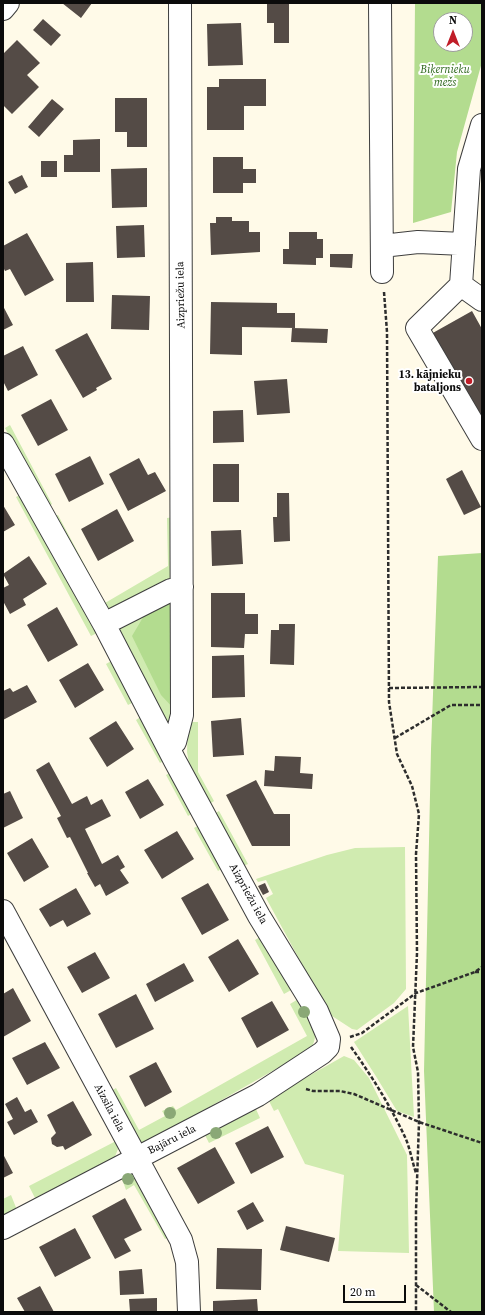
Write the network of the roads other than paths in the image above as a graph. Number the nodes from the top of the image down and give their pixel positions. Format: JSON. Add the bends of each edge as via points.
{"nodes":[{"id":1,"x":8,"y":3,"type":"edge"},
{"id":2,"x":180,"y":3,"type":"edge"},
{"id":3,"x":380,"y":3,"type":"edge"},
{"id":4,"x":3,"y":9,"type":"edge"},
{"id":5,"x":482,"y":125,"type":"edge"},
{"id":6,"x":464,"y":244,"type":"junction"},
{"id":7,"x":382,"y":246,"type":"junction"},
{"id":8,"x":382,"y":272,"type":"road end"},
{"id":9,"x":461,"y":285,"type":"junction"},
{"id":10,"x":482,"y":300,"type":"edge"},
{"id":11,"x":482,"y":439,"type":"edge"},
{"id":12,"x":3,"y":444,"type":"edge"},
{"id":13,"x":182,"y":587,"type":"junction"},
{"id":14,"x":104,"y":624,"type":"junction"},
{"id":15,"x":168,"y":747,"type":"junction"},
{"id":16,"x":3,"y":911,"type":"edge"},
{"id":17,"x":341,"y":1040,"type":"joint"},
{"id":18,"x":136,"y":1158,"type":"junction"},
{"id":19,"x":3,"y":1228,"type":"edge"},
{"id":20,"x":189,"y":1312,"type":"edge"}],
"edges":[{"from":1,"to":4,"type":"street"},
{"from":2,"to":13,"type":"street","name":"Aizpriežu iela"},
{"from":3,"to":7,"type":"street"},
{"from":5,"to":6,"type":"street","via":[[469,169]]},
{"from":6,"to":7,"type":"street","via":[[418,242]]},
{"from":6,"to":9,"type":"street"},
{"from":7,"to":8,"type":"street"},
{"from":9,"to":10,"type":"street"},
{"from":9,"to":11,"type":"street","via":[[417,328]]},
{"from":12,"to":14,"type":"street","name":"Aizpriežu iela"},
{"from":13,"to":14,"type":"street"},
{"from":13,"to":15,"type":"street","name":"Aizpriežu iela","via":[[182,715],[175,742]]},
{"from":14,"to":15,"type":"street","name":"Aizpriežu iela"},
{"from":15,"to":17,"type":"street","name":"Aizpriežu iela","via":[[259,916],[325,1026]]},
{"from":16,"to":18,"type":"street","name":"Aizsila iela"},
{"from":17,"to":18,"type":"street","name":"Bajāru iela","via":[[251,1098]]},
{"from":18,"to":19,"type":"street","name":"Bajāru iela"},
{"from":18,"to":20,"type":"street","name":"Aizsila iela","via":[[181,1240],[187,1262]]}]}
